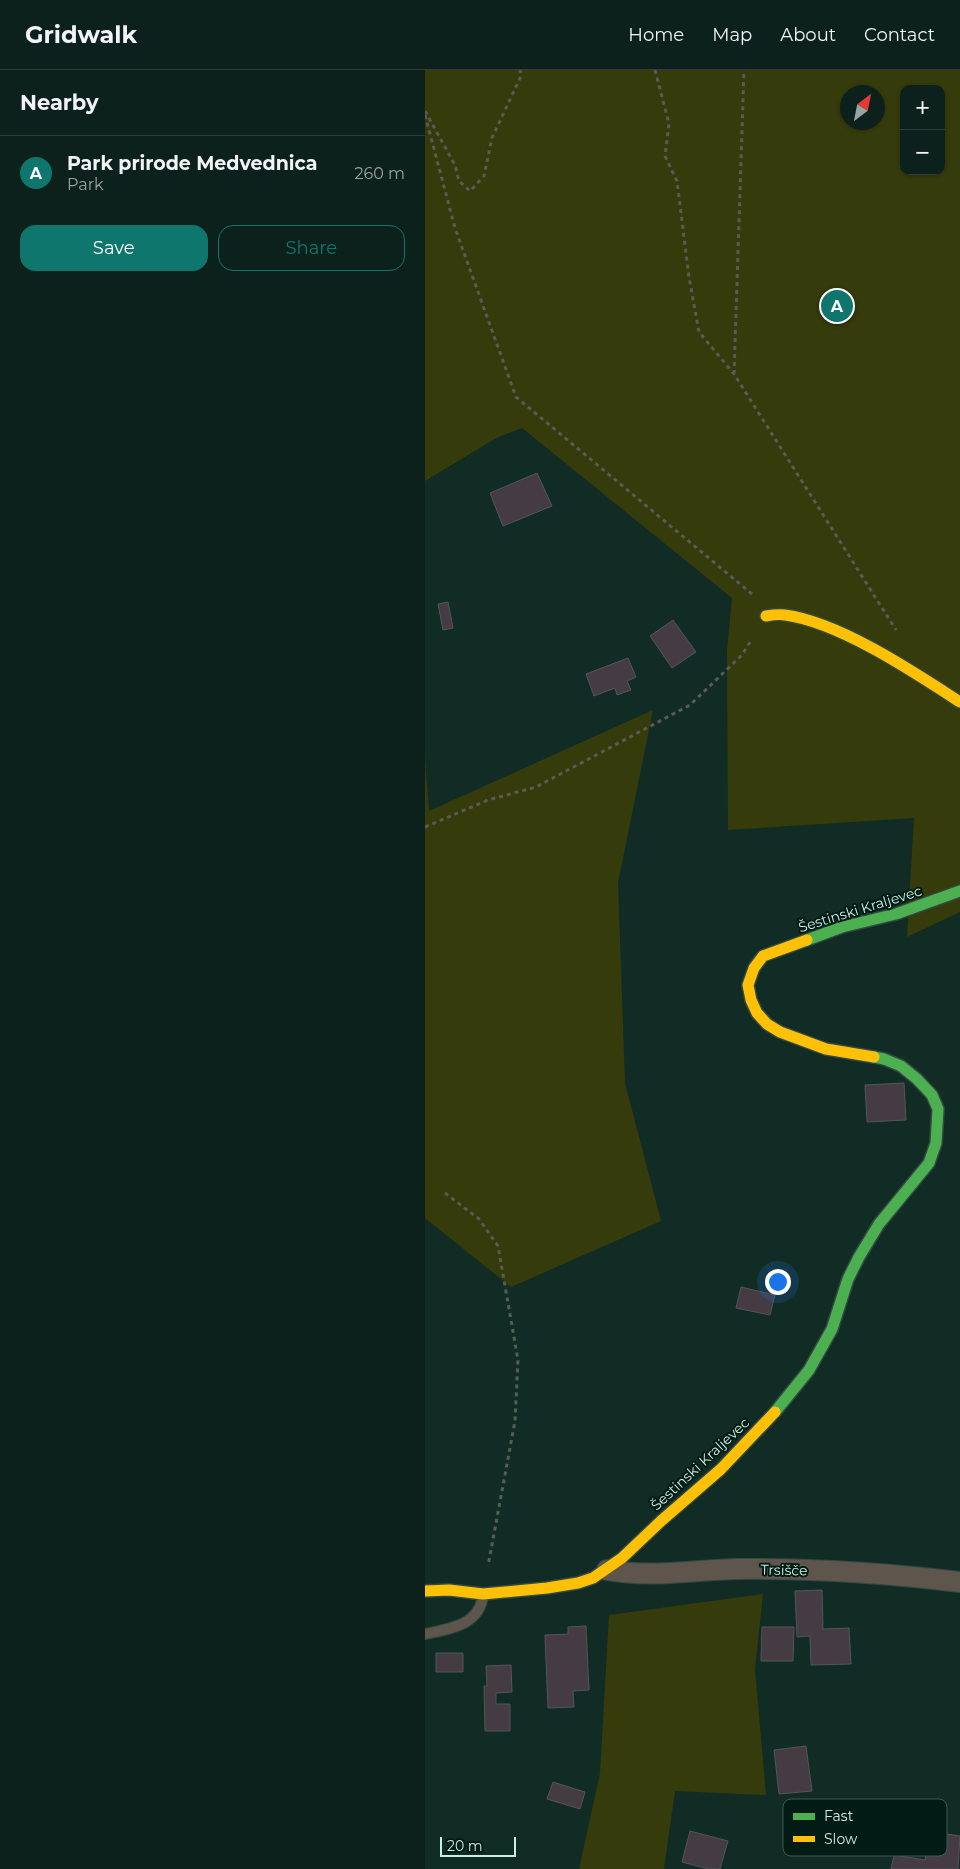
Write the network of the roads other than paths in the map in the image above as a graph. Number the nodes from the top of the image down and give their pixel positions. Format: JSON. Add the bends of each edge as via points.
{"nodes":[{"id":1,"x":770,"y":614,"type":"road end"},
{"id":2,"x":960,"y":702,"type":"edge"},
{"id":3,"x":960,"y":892,"type":"edge"},
{"id":4,"x":607,"y":1570,"type":"junction"},
{"id":5,"x":960,"y":1582,"type":"edge"},
{"id":6,"x":425,"y":1591,"type":"edge"},
{"id":7,"x":483,"y":1594,"type":"junction"},
{"id":8,"x":425,"y":1634,"type":"edge"}],
"edges":[{"from":1,"to":2,"type":"street","via":[[793,616],[819,624],[856,641]]},
{"from":3,"to":4,"type":"street","name":"Šestinski Kraljevec","via":[[790,946],[763,956],[754,968],[749,985],[751,1000],[767,1024],[827,1049],[884,1059],[917,1078],[932,1095],[938,1109],[936,1143],[929,1163],[879,1224],[859,1257],[848,1279],[832,1329],[809,1370],[767,1422],[727,1464]]},
{"from":4,"to":5,"type":"street","name":"Trsišče","via":[[644,1574],[736,1570],[850,1572]]},
{"from":4,"to":7,"type":"street","name":"Šestinski Kraljevec","via":[[578,1583]]},
{"from":6,"to":7,"type":"street","name":"Šestinski Kraljevec"},
{"from":7,"to":8,"type":"lane","via":[[476,1615],[463,1624]]}]}
